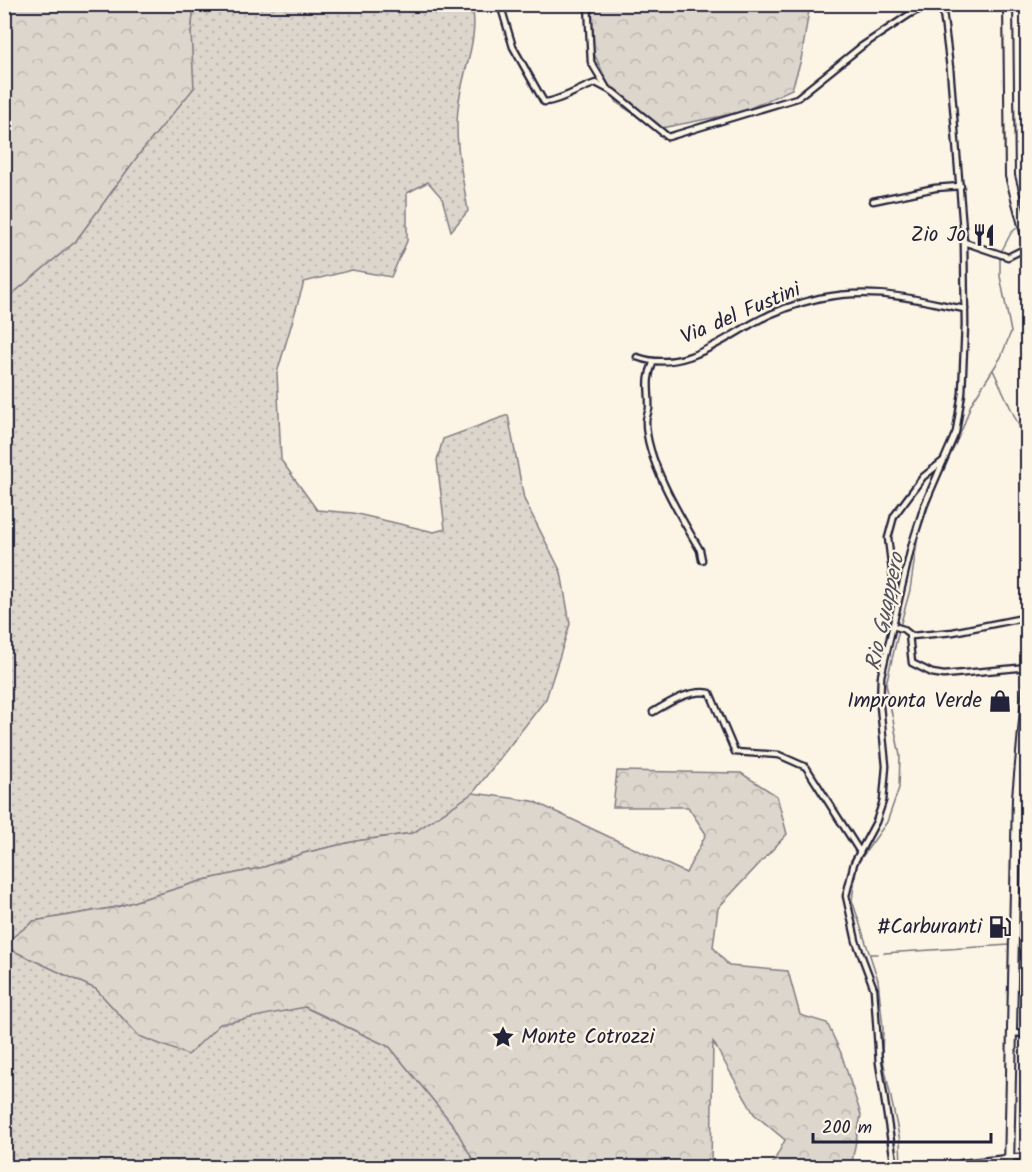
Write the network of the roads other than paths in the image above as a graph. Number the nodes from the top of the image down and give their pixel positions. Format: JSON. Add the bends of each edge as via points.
{"nodes":[{"id":1,"x":500,"y":4,"type":"edge"},
{"id":2,"x":588,"y":4,"type":"edge"},
{"id":3,"x":931,"y":4,"type":"edge"},
{"id":4,"x":942,"y":4,"type":"edge"},
{"id":5,"x":1008,"y":4,"type":"edge"},
{"id":6,"x":607,"y":89,"type":"junction"},
{"id":7,"x":961,"y":186,"type":"junction"},
{"id":8,"x":873,"y":201,"type":"dead end"},
{"id":9,"x":1027,"y":241,"type":"edge"},
{"id":10,"x":964,"y":242,"type":"junction"},
{"id":11,"x":965,"y":309,"type":"junction"},
{"id":12,"x":637,"y":357,"type":"dead end"},
{"id":13,"x":653,"y":363,"type":"junction"},
{"id":14,"x":943,"y":461,"type":"junction"},
{"id":15,"x":702,"y":560,"type":"dead end"},
{"id":16,"x":900,"y":594,"type":"junction"},
{"id":17,"x":1028,"y":617,"type":"edge"},
{"id":18,"x":894,"y":626,"type":"junction"},
{"id":19,"x":909,"y":635,"type":"junction"},
{"id":20,"x":1028,"y":667,"type":"edge"},
{"id":21,"x":1028,"y":676,"type":"edge"},
{"id":22,"x":653,"y":712,"type":"dead end"},
{"id":23,"x":1024,"y":732,"type":"edge"},
{"id":24,"x":860,"y":852,"type":"junction"},
{"id":25,"x":1012,"y":1033,"type":"junction"},
{"id":26,"x":1028,"y":1034,"type":"edge"},
{"id":27,"x":1028,"y":1156,"type":"edge"},
{"id":28,"x":1010,"y":1158,"type":"junction"},
{"id":29,"x":895,"y":1167,"type":"edge"},
{"id":30,"x":951,"y":1167,"type":"edge"},
{"id":31,"x":1010,"y":1167,"type":"edge"}],
"edges":[{"from":1,"to":6,"type":"street","via":[[513,47],[544,102],[596,84]]},
{"from":2,"to":6,"type":"street","via":[[591,62]]},
{"from":3,"to":6,"type":"street","via":[[862,46],[797,98],[668,137]]},
{"from":4,"to":7,"type":"street"},
{"from":5,"to":9,"type":"main road","via":[[1009,163]]},
{"from":7,"to":8,"type":"street"},
{"from":7,"to":10,"type":"street"},
{"from":9,"to":10,"type":"street","via":[[1008,257]]},
{"from":10,"to":11,"type":"street"},
{"from":11,"to":13,"type":"street","name":"Via del Fustini","via":[[875,292],[819,298],[775,312],[704,351]]},
{"from":11,"to":14,"type":"street","via":[[962,393],[956,432]]},
{"from":12,"to":13,"type":"street"},
{"from":13,"to":15,"type":"street","via":[[646,383],[649,440],[663,481]]},
{"from":14,"to":16,"type":"street","via":[[924,506]]},
{"from":14,"to":16,"type":"street","via":[[923,477],[894,516],[888,538],[892,578]]},
{"from":16,"to":18,"type":"street"},
{"from":17,"to":19,"type":"street","via":[[953,632]]},
{"from":18,"to":19,"type":"street"},
{"from":18,"to":24,"type":"street","via":[[879,688],[886,766],[883,801]]},
{"from":19,"to":20,"type":"street","via":[[912,663],[932,673]]},
{"from":21,"to":23,"type":"main road"},
{"from":22,"to":24,"type":"street","via":[[700,691],[710,693],[735,752],[779,754],[807,767]]},
{"from":23,"to":25,"type":"main road","via":[[1017,797]]},
{"from":24,"to":29,"type":"street","via":[[847,886],[846,907],[874,989],[879,1063]]},
{"from":25,"to":26,"type":"street"},
{"from":25,"to":28,"type":"main road"},
{"from":27,"to":28,"type":"street"},
{"from":28,"to":30,"type":"street","via":[[962,1162]]},
{"from":28,"to":31,"type":"main road"}]}
